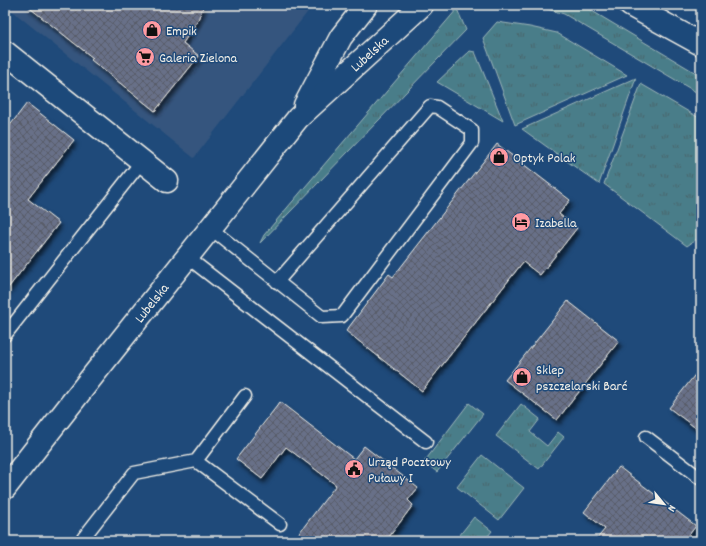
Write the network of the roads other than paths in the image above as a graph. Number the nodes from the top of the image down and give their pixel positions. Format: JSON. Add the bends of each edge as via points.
{"nodes":[{"id":1,"x":352,"y":5,"type":"edge"},
{"id":2,"x":366,"y":5,"type":"edge"},
{"id":3,"x":422,"y":5,"type":"edge"},
{"id":4,"x":630,"y":5,"type":"edge"},
{"id":5,"x":341,"y":37,"type":"junction"},
{"id":6,"x":701,"y":44,"type":"edge"},
{"id":7,"x":5,"y":52,"type":"edge"},
{"id":8,"x":298,"y":118,"type":"junction"},
{"id":9,"x":142,"y":161,"type":"junction"},
{"id":10,"x":167,"y":181,"type":"dead end"},
{"id":11,"x":210,"y":228,"type":"junction"},
{"id":12,"x":187,"y":258,"type":"junction"},
{"id":13,"x":277,"y":282,"type":"junction"},
{"id":14,"x":5,"y":335,"type":"edge"},
{"id":15,"x":245,"y":396,"type":"dead end"},
{"id":16,"x":646,"y":437,"type":"dead end"},
{"id":17,"x":426,"y":442,"type":"dead end"},
{"id":18,"x":196,"y":461,"type":"junction"},
{"id":19,"x":701,"y":479,"type":"edge"},
{"id":20,"x":5,"y":488,"type":"edge"},
{"id":21,"x":280,"y":524,"type":"dead end"},
{"id":22,"x":81,"y":541,"type":"edge"}],
"edges":[{"from":1,"to":5,"type":"main road"},
{"from":2,"to":5,"type":"main road","name":"Lubelska"},
{"from":3,"to":8,"type":"main road","name":"Lubelska"},
{"from":4,"to":6,"type":"main road"},
{"from":5,"to":8,"type":"main road","name":"Lubelska"},
{"from":7,"to":9,"type":"main road"},
{"from":8,"to":11,"type":"main road","name":"Lubelska"},
{"from":9,"to":10,"type":"main road"},
{"from":9,"to":14,"type":"lane"},
{"from":11,"to":12,"type":"main road","name":"Lubelska"},
{"from":11,"to":13,"type":"lane"},
{"from":12,"to":17,"type":"lane"},
{"from":12,"to":20,"type":"main road","name":"Lubelska"},
{"from":13,"to":13,"type":"lane","via":[[322,317],[342,316],[472,143],[472,130],[437,107],[430,106]]},
{"from":15,"to":18,"type":"lane"},
{"from":16,"to":19,"type":"lane"},
{"from":18,"to":21,"type":"lane"},
{"from":18,"to":22,"type":"lane","via":[[134,473]]}]}
